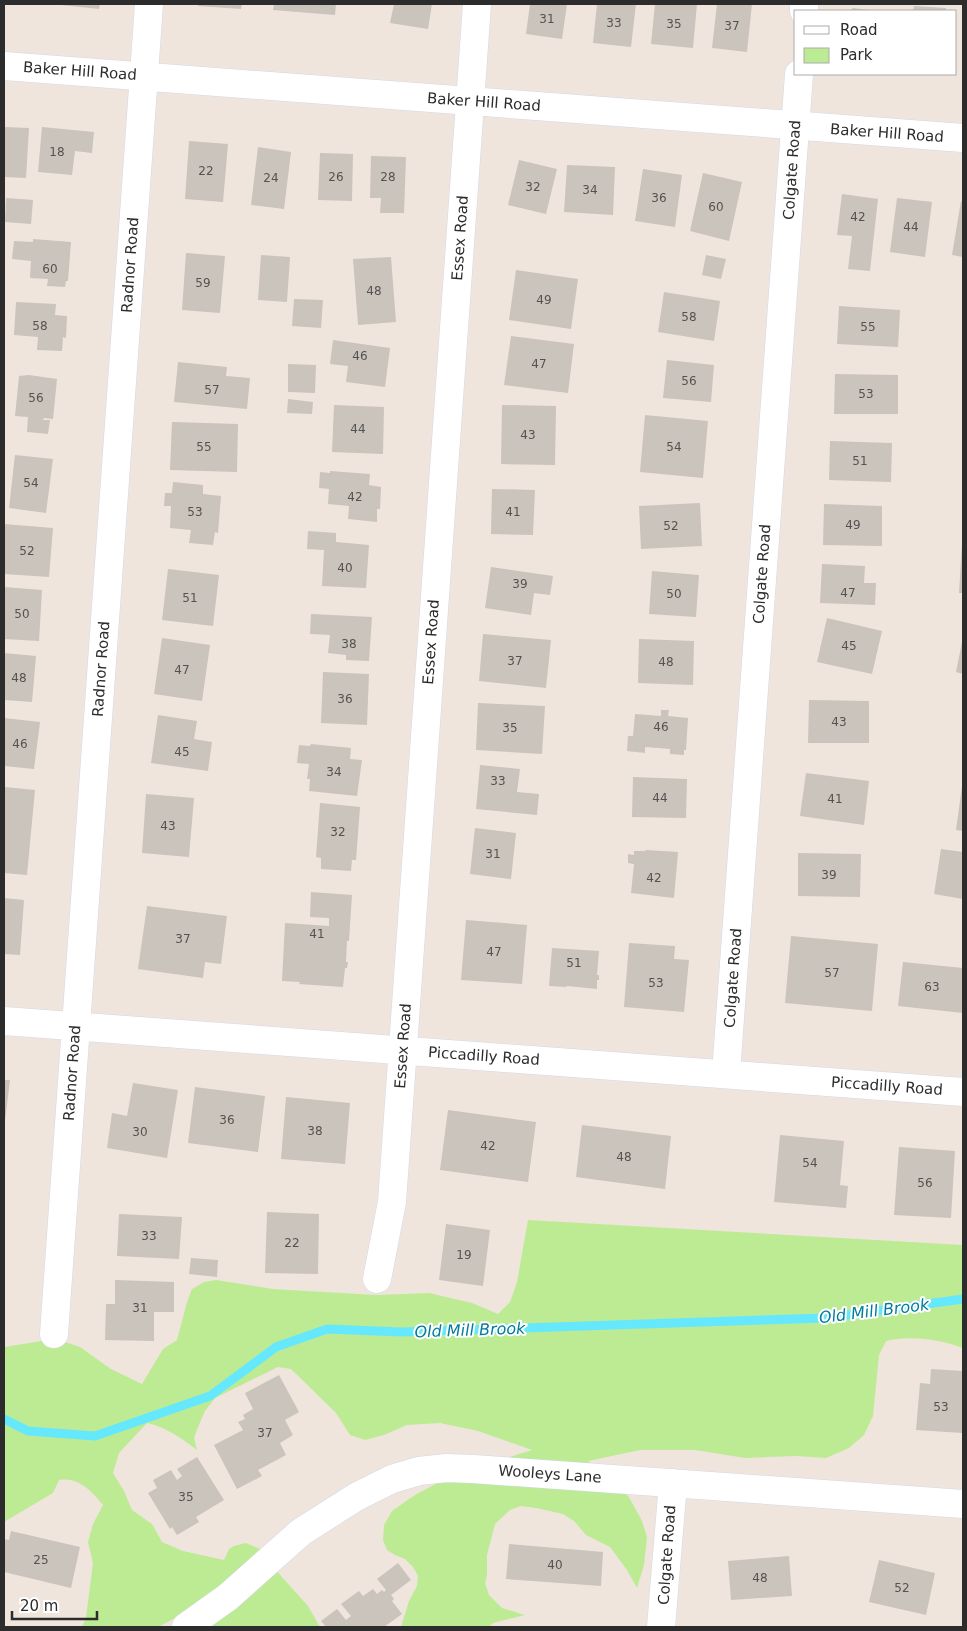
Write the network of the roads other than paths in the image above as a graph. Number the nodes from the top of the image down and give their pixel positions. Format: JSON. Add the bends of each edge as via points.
{"nodes":[{"id":1,"x":149,"y":4,"type":"edge"},
{"id":2,"x":477,"y":4,"type":"edge"},
{"id":3,"x":4,"y":66,"type":"edge"},
{"id":4,"x":799,"y":75,"type":"edge"},
{"id":5,"x":144,"y":76,"type":"junction"},
{"id":6,"x":470,"y":101,"type":"junction"},
{"id":7,"x":795,"y":126,"type":"junction"},
{"id":8,"x":963,"y":138,"type":"edge"},
{"id":9,"x":4,"y":1021,"type":"edge"},
{"id":10,"x":75,"y":1026,"type":"junction"},
{"id":11,"x":402,"y":1050,"type":"junction"},
{"id":12,"x":726,"y":1074,"type":"junction"},
{"id":13,"x":963,"y":1092,"type":"edge"},
{"id":14,"x":377,"y":1279,"type":"dead end"},
{"id":15,"x":54,"y":1334,"type":"dead end"},
{"id":16,"x":673,"y":1483,"type":"junction"},
{"id":17,"x":963,"y":1504,"type":"edge"},
{"id":18,"x":186,"y":1627,"type":"edge"},
{"id":19,"x":661,"y":1627,"type":"edge"}],
"edges":[{"from":1,"to":5,"type":"street","name":"Radnor Road"},
{"from":2,"to":6,"type":"street","name":"Essex Road"},
{"from":3,"to":5,"type":"street","name":"Baker Hill Road"},
{"from":4,"to":7,"type":"street","name":"Colgate Road"},
{"from":5,"to":6,"type":"street","name":"Baker Hill Road"},
{"from":5,"to":10,"type":"street","name":"Radnor Road"},
{"from":6,"to":7,"type":"street","name":"Baker Hill Road"},
{"from":6,"to":11,"type":"street","name":"Essex Road"},
{"from":7,"to":8,"type":"street","name":"Baker Hill Road"},
{"from":7,"to":12,"type":"street","name":"Colgate Road"},
{"from":9,"to":10,"type":"street","name":"Piccadilly Road"},
{"from":10,"to":11,"type":"street","name":"Piccadilly Road"},
{"from":10,"to":15,"type":"street","name":"Radnor Road"},
{"from":11,"to":12,"type":"street","name":"Piccadilly Road"},
{"from":11,"to":14,"type":"street","name":"Essex Road","via":[[392,1202]]},
{"from":12,"to":13,"type":"street","name":"Piccadilly Road"},
{"from":16,"to":17,"type":"street","name":"Wooleys Lane"},
{"from":16,"to":18,"type":"street","name":"Wooleys Lane","via":[[473,1469],[419,1471],[392,1479],[356,1497],[301,1532],[228,1598]]},
{"from":16,"to":19,"type":"street","name":"Colgate Road"}]}
